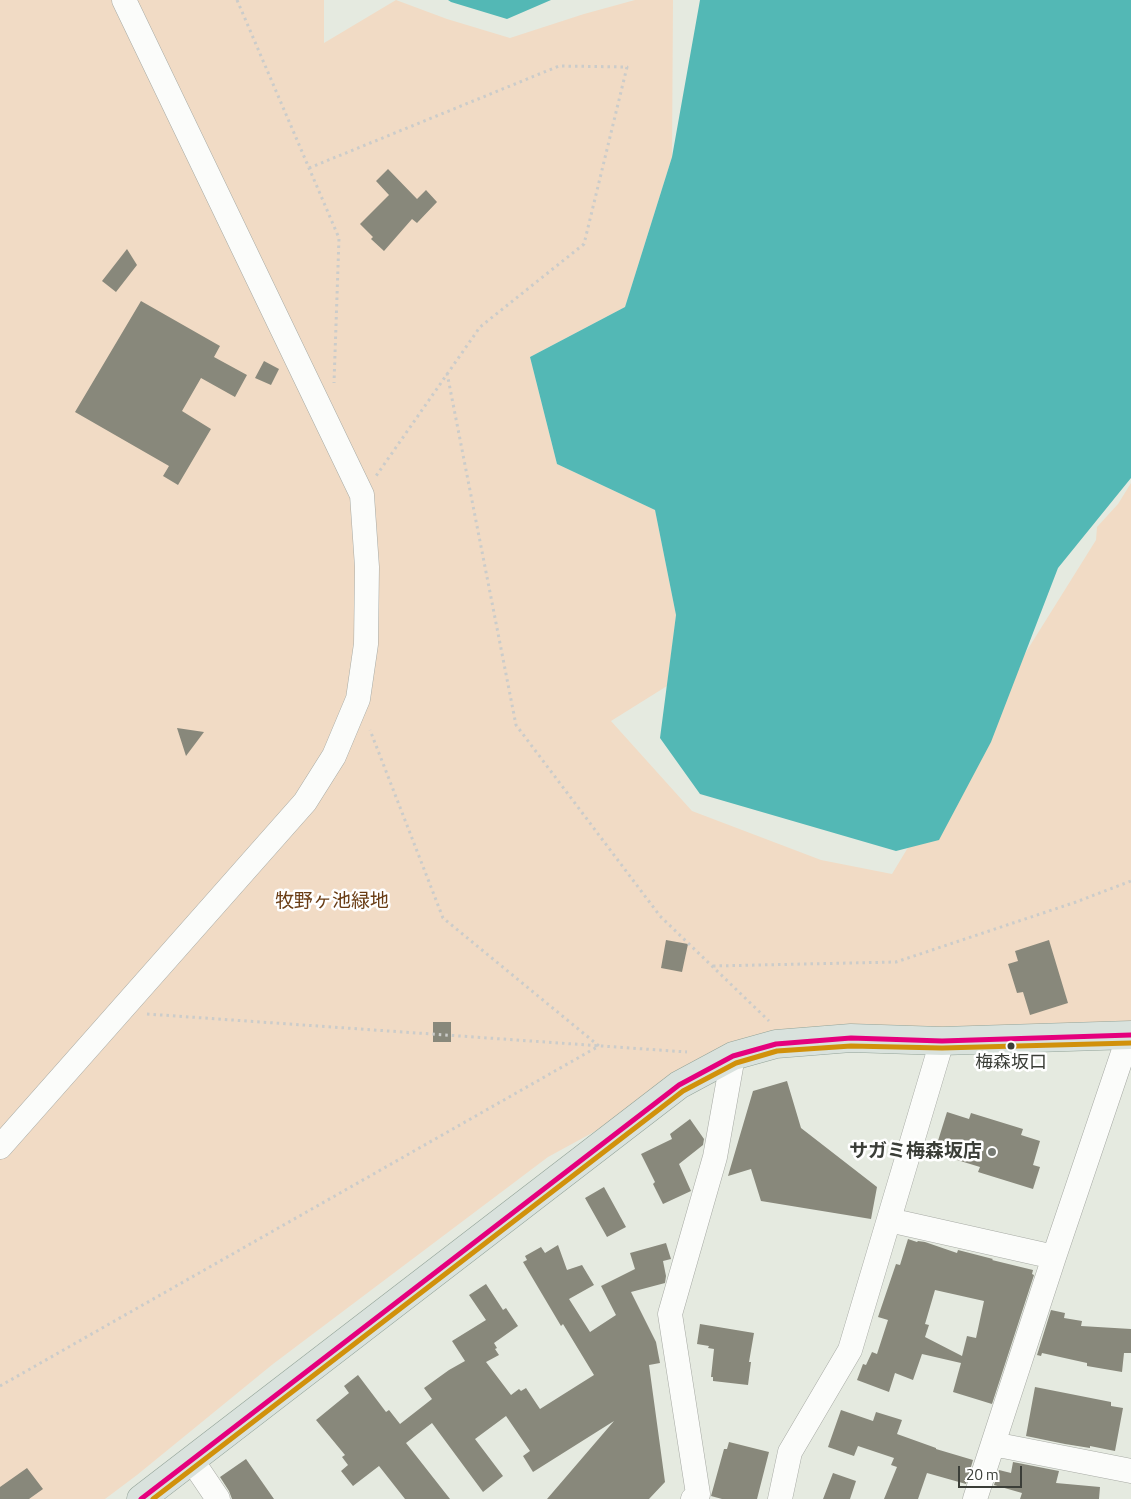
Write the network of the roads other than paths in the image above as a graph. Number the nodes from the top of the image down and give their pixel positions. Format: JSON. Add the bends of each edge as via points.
{"nodes":[{"id":1,"x":124,"y":0,"type":"edge"},
{"id":2,"x":1130,"y":1035,"type":"edge"},
{"id":3,"x":942,"y":1041,"type":"junction"},
{"id":4,"x":733,"y":1056,"type":"junction"},
{"id":5,"x":0,"y":1147,"type":"edge"},
{"id":6,"x":889,"y":1220,"type":"junction"},
{"id":7,"x":1054,"y":1257,"type":"junction"},
{"id":8,"x":993,"y":1444,"type":"junction"},
{"id":9,"x":191,"y":1459,"type":"junction"},
{"id":10,"x":1131,"y":1470,"type":"edge"},
{"id":11,"x":141,"y":1499,"type":"edge"},
{"id":12,"x":218,"y":1499,"type":"edge"},
{"id":13,"x":693,"y":1499,"type":"edge"},
{"id":14,"x":780,"y":1499,"type":"edge"},
{"id":15,"x":975,"y":1499,"type":"edge"}],
"edges":[{"from":1,"to":5,"type":"street","via":[[362,495],[367,567],[366,644],[358,699],[334,756],[305,802]]},
{"from":2,"to":3,"type":"main road"},
{"from":2,"to":7,"type":"street"},
{"from":3,"to":4,"type":"main road","via":[[851,1038],[791,1042]]},
{"from":3,"to":6,"type":"street"},
{"from":4,"to":9,"type":"main road","via":[[678,1085]]},
{"from":4,"to":13,"type":"street","via":[[715,1157],[670,1314],[698,1494]]},
{"from":6,"to":7,"type":"street"},
{"from":6,"to":14,"type":"street","via":[[850,1350],[790,1452]]},
{"from":7,"to":8,"type":"street"},
{"from":8,"to":10,"type":"street"},
{"from":8,"to":15,"type":"street"},
{"from":9,"to":11,"type":"main road"},
{"from":9,"to":12,"type":"street"}]}
